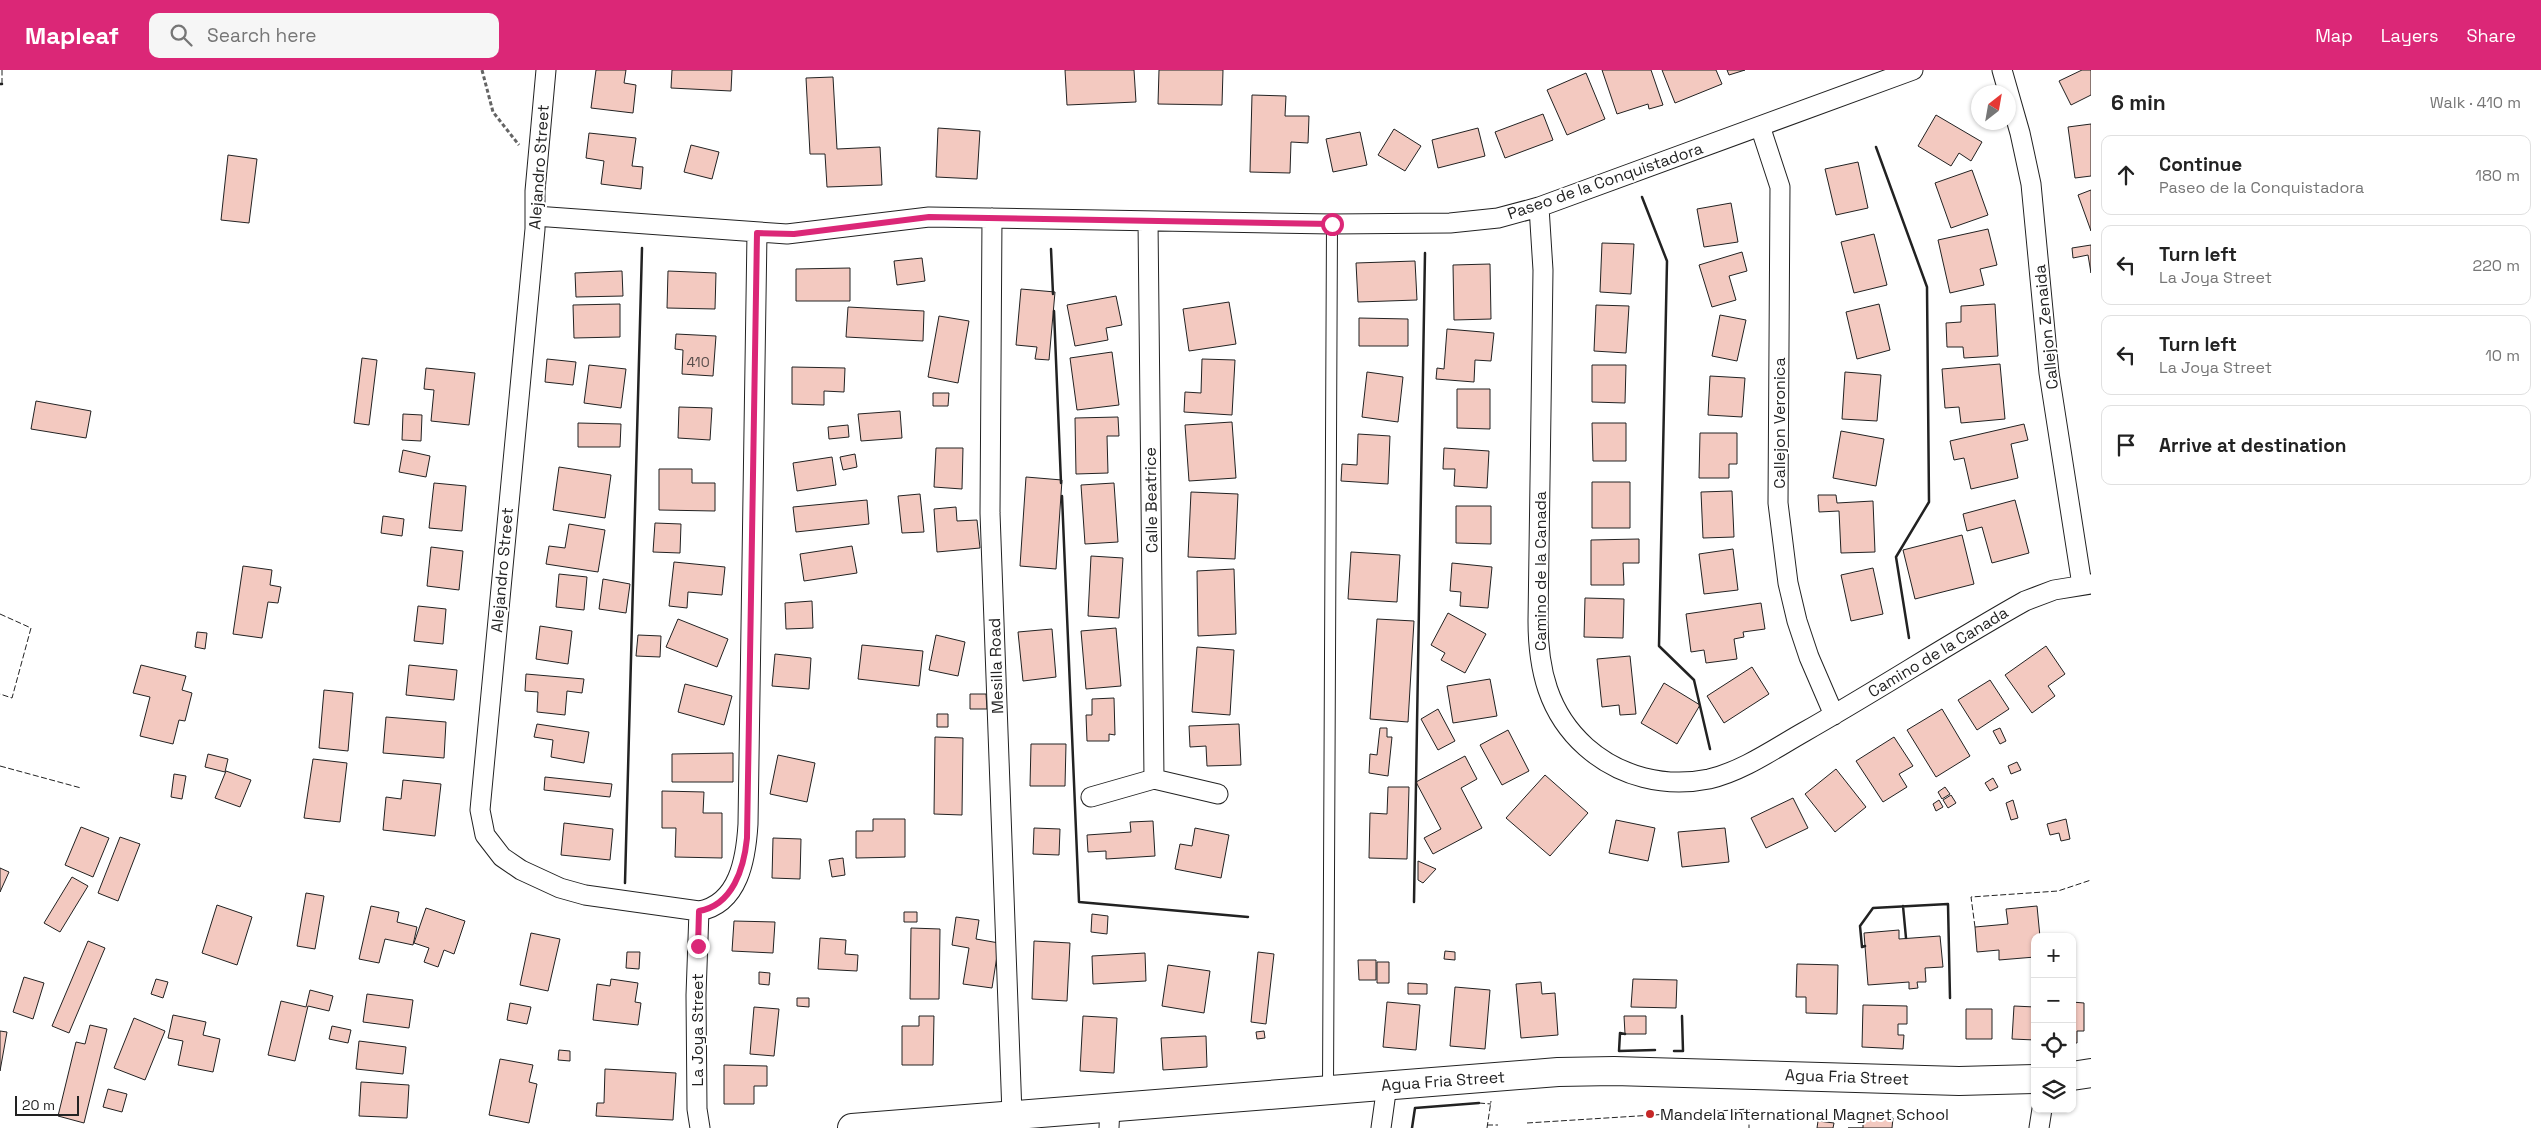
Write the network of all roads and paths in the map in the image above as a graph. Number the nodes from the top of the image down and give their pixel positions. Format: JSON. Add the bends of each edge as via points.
{"nodes":[{"id":1,"x":482,"y":70,"type":"edge"},
{"id":2,"x":546,"y":70,"type":"edge"},
{"id":3,"x":1913,"y":70,"type":"edge"},
{"id":4,"x":2002,"y":70,"type":"edge"},
{"id":5,"x":1760,"y":126,"type":"junction"},
{"id":6,"x":537,"y":167,"type":"junction"},
{"id":7,"x":1538,"y":207,"type":"junction"},
{"id":8,"x":535,"y":216,"type":"junction"},
{"id":9,"x":992,"y":218,"type":"junction"},
{"id":10,"x":1148,"y":221,"type":"junction"},
{"id":11,"x":1332,"y":224,"type":"junction"},
{"id":12,"x":757,"y":233,"type":"junction"},
{"id":13,"x":2086,"y":584,"type":"edge"},
{"id":14,"x":1834,"y":715,"type":"junction"},
{"id":15,"x":1154,"y":779,"type":"junction"},
{"id":16,"x":1218,"y":794,"type":"dead end"},
{"id":17,"x":1091,"y":797,"type":"dead end"},
{"id":18,"x":699,"y":911,"type":"junction"},
{"id":19,"x":2091,"y":1073,"type":"edge"},
{"id":20,"x":2076,"y":1075,"type":"edge"},
{"id":21,"x":2031,"y":1079,"type":"edge"},
{"id":22,"x":1387,"y":1085,"type":"junction"},
{"id":23,"x":1328,"y":1089,"type":"junction"},
{"id":24,"x":2041,"y":1113,"type":"edge"},
{"id":25,"x":1012,"y":1114,"type":"junction"},
{"id":26,"x":1109,"y":1118,"type":"edge"},
{"id":27,"x":700,"y":1128,"type":"edge"},
{"id":28,"x":852,"y":1128,"type":"edge"},
{"id":29,"x":1381,"y":1128,"type":"edge"},
{"id":30,"x":2039,"y":1128,"type":"edge"}],
"edges":[{"from":1,"to":6,"type":"path","via":[[493,112]]},
{"from":2,"to":6,"type":"street","name":"Alejandro Street"},
{"from":3,"to":5,"type":"street","name":"Paseo de la Conquistadora"},
{"from":4,"to":13,"type":"street","name":"Callejon Zenaida","via":[[2031,184],[2049,373]]},
{"from":5,"to":7,"type":"street","name":"Paseo de la Conquistadora"},
{"from":5,"to":14,"type":"street","name":"Callejon Veronica","via":[[1780,186],[1778,503],[1788,583],[1806,648]]},
{"from":6,"to":8,"type":"street","name":"Alejandro Street"},
{"from":7,"to":11,"type":"street","name":"Paseo de la Conquistadora","via":[[1473,221]]},
{"from":7,"to":14,"type":"street","name":"Camino de la Canada","via":[[1543,270],[1538,643],[1544,684],[1552,703],[1577,739],[1604,761],[1628,774],[1667,782],[1696,781],[1730,772]]},
{"from":8,"to":12,"type":"street","name":"Paseo de la Conquistadora"},
{"from":8,"to":18,"type":"street","name":"Alejandro Street","via":[[480,796],[481,823],[485,835],[502,857],[521,870],[560,888],[585,895]]},
{"from":9,"to":10,"type":"street","name":"Paseo de la Conquistadora"},
{"from":9,"to":12,"type":"street","name":"Paseo de la Conquistadora","via":[[929,217],[794,234]]},
{"from":9,"to":25,"type":"street","name":"Mesilla Road","via":[[990,513]]},
{"from":10,"to":11,"type":"street","name":"Paseo de la Conquistadora"},
{"from":10,"to":15,"type":"street","name":"Calle Beatrice"},
{"from":11,"to":23,"type":"lane"},
{"from":12,"to":18,"type":"street","via":[[747,838],[741,869],[730,890],[715,906]]},
{"from":13,"to":14,"type":"street","name":"Camino de la Canada","via":[[2025,600]]},
{"from":15,"to":16,"type":"street"},
{"from":15,"to":17,"type":"street"},
{"from":18,"to":27,"type":"street","name":"La Joya Street","via":[[696,1005]]},
{"from":19,"to":20,"type":"street"},
{"from":21,"to":22,"type":"street","name":"Agua Fria Street","via":[[1614,1070]]},
{"from":22,"to":23,"type":"street","name":"Agua Fria Street"},
{"from":22,"to":29,"type":"street"},
{"from":23,"to":26,"type":"street","name":"Agua Fria Street"},
{"from":24,"to":30,"type":"street"},
{"from":25,"to":26,"type":"street","name":"Agua Fria Street"},
{"from":25,"to":28,"type":"street","name":"Agua Fria Street"}]}
